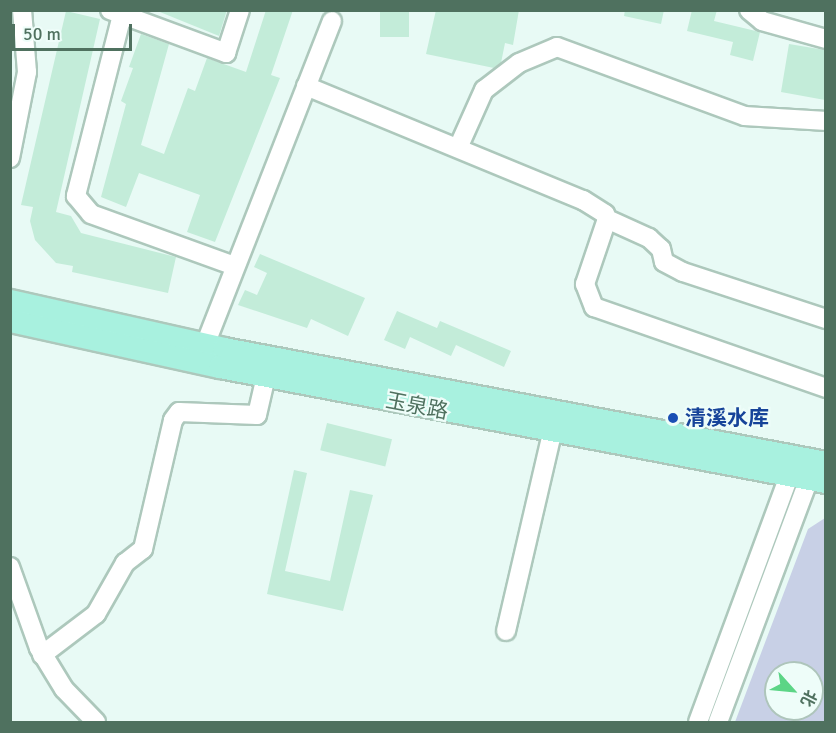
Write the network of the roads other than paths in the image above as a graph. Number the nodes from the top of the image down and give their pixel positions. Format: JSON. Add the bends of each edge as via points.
{"nodes":[{"id":1,"x":22,"y":10,"type":"edge"},
{"id":2,"x":240,"y":10,"type":"edge"},
{"id":3,"x":749,"y":10,"type":"edge"},
{"id":4,"x":117,"y":13,"type":"edge"},
{"id":5,"x":332,"y":21,"type":"dead end"},
{"id":6,"x":825,"y":39,"type":"edge"},
{"id":7,"x":306,"y":86,"type":"junction"},
{"id":8,"x":825,"y":121,"type":"edge"},
{"id":9,"x":14,"y":130,"type":"edge"},
{"id":10,"x":458,"y":148,"type":"junction"},
{"id":11,"x":10,"y":158,"type":"edge"},
{"id":12,"x":607,"y":219,"type":"junction"},
{"id":13,"x":235,"y":266,"type":"junction"},
{"id":14,"x":10,"y":301,"type":"edge"},
{"id":15,"x":825,"y":319,"type":"edge"},
{"id":16,"x":10,"y":321,"type":"edge"},
{"id":17,"x":205,"y":345,"type":"junction"},
{"id":18,"x":266,"y":376,"type":"junction"},
{"id":19,"x":825,"y":388,"type":"edge"},
{"id":20,"x":552,"y":433,"type":"junction"},
{"id":21,"x":811,"y":469,"type":"edge"},
{"id":22,"x":10,"y":567,"type":"edge"},
{"id":23,"x":506,"y":631,"type":"dead end"},
{"id":24,"x":42,"y":655,"type":"junction"},
{"id":25,"x":96,"y":723,"type":"edge"},
{"id":26,"x":698,"y":723,"type":"edge"},
{"id":27,"x":718,"y":723,"type":"edge"}],
"edges":[{"from":1,"to":9,"type":"street","via":[[27,72]]},
{"from":2,"to":4,"type":"street","via":[[226,52]]},
{"from":3,"to":6,"type":"street","via":[[762,21]]},
{"from":4,"to":13,"type":"street","via":[[76,196],[91,214]]},
{"from":5,"to":7,"type":"street"},
{"from":7,"to":10,"type":"street"},
{"from":7,"to":13,"type":"street"},
{"from":8,"to":10,"type":"street","via":[[745,116],[557,47],[519,63],[484,90]]},
{"from":9,"to":11,"type":"street"},
{"from":10,"to":12,"type":"street","via":[[583,200]]},
{"from":12,"to":15,"type":"street","via":[[649,238],[661,249],[664,262],[683,272]]},
{"from":12,"to":19,"type":"street","via":[[585,284],[594,307]]},
{"from":13,"to":17,"type":"street"},
{"from":14,"to":17,"type":"main road","name":"玉泉路"},
{"from":16,"to":18,"type":"main road","name":"玉泉路"},
{"from":17,"to":21,"type":"main road","name":"玉泉路"},
{"from":18,"to":20,"type":"main road","name":"玉泉路"},
{"from":18,"to":24,"type":"street","via":[[257,415],[179,412],[173,420],[143,549],[125,563],[96,614]]},
{"from":20,"to":21,"type":"main road","name":"玉泉路"},
{"from":20,"to":23,"type":"street"},
{"from":21,"to":26,"type":"street"},
{"from":21,"to":27,"type":"street"},
{"from":22,"to":24,"type":"street"},
{"from":24,"to":25,"type":"street","via":[[76,703]]}]}
